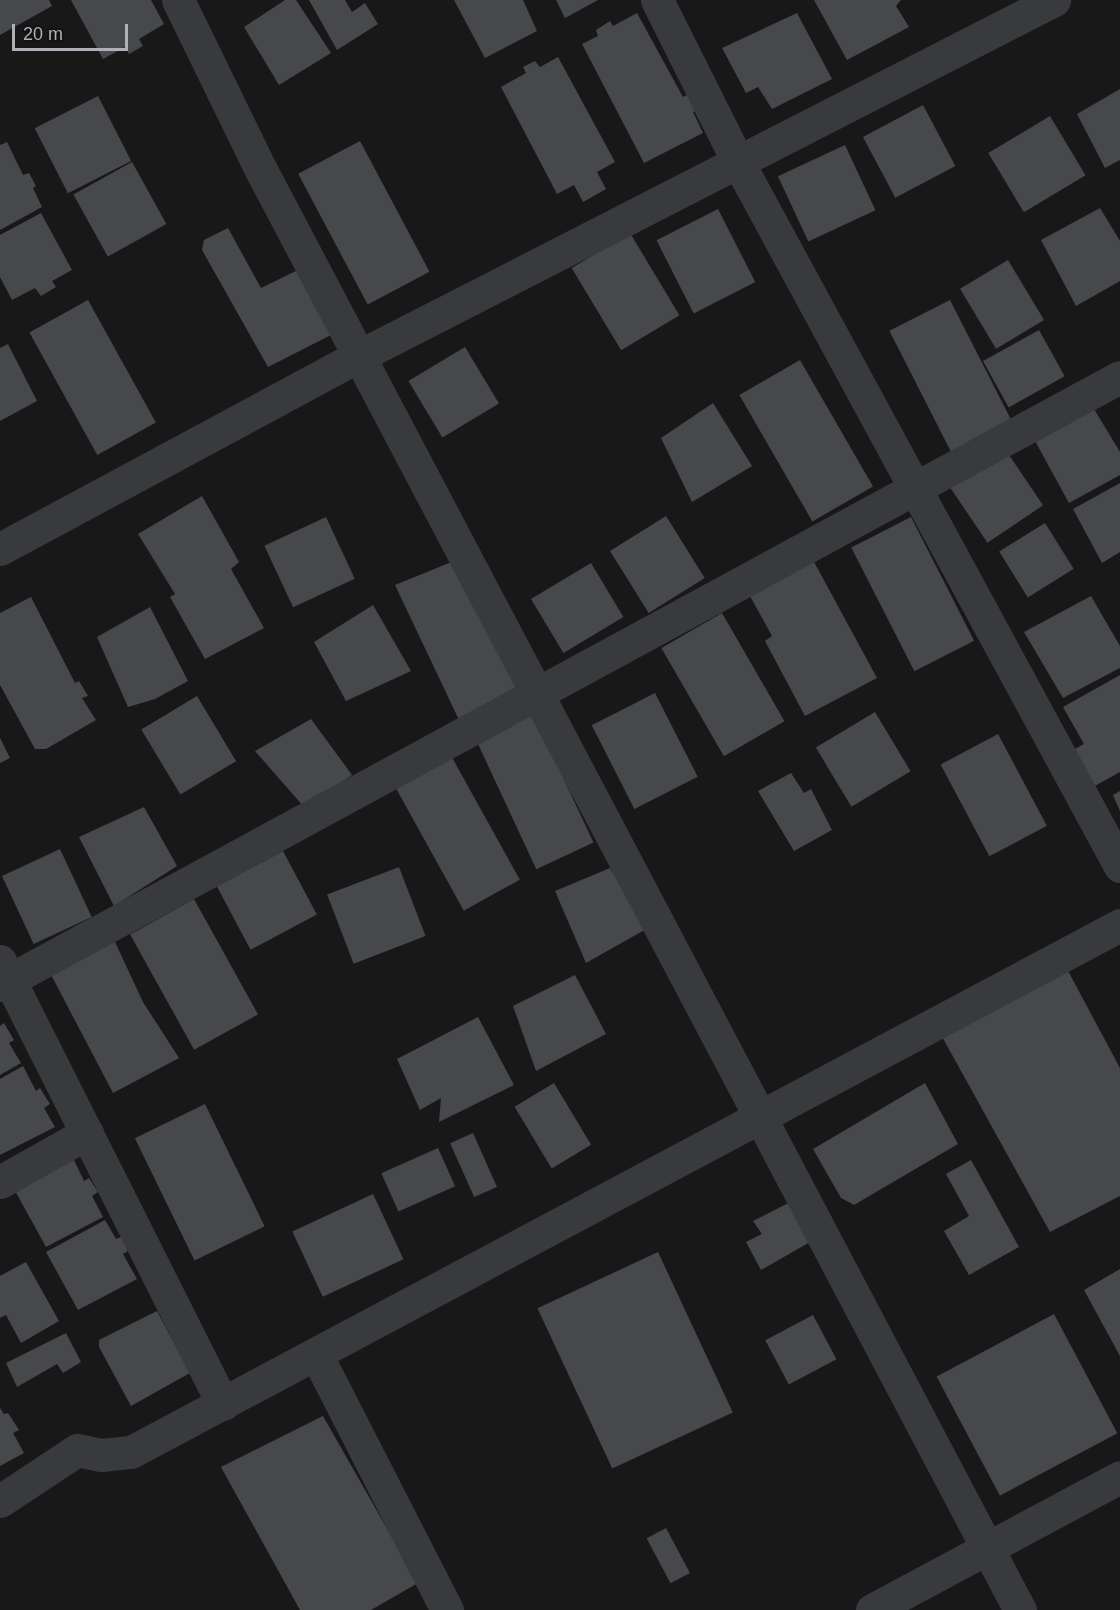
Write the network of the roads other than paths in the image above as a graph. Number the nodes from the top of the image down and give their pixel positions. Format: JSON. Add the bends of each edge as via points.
{"nodes":[{"id":1,"x":178,"y":0,"type":"edge"},
{"id":2,"x":657,"y":0,"type":"edge"},
{"id":3,"x":1054,"y":0,"type":"edge"},
{"id":4,"x":738,"y":162,"type":"junction"},
{"id":5,"x":359,"y":356,"type":"junction"},
{"id":6,"x":1120,"y":377,"type":"edge"},
{"id":7,"x":916,"y":490,"type":"junction"},
{"id":8,"x":0,"y":549,"type":"edge"},
{"id":9,"x":538,"y":696,"type":"junction"},
{"id":10,"x":1120,"y":866,"type":"edge"},
{"id":11,"x":1120,"y":925,"type":"edge"},
{"id":12,"x":3,"y":975,"type":"edge"},
{"id":13,"x":760,"y":1117,"type":"junction"},
{"id":14,"x":87,"y":1133,"type":"junction"},
{"id":15,"x":0,"y":1182,"type":"edge"},
{"id":16,"x":316,"y":1354,"type":"junction"},
{"id":17,"x":223,"y":1404,"type":"junction"},
{"id":18,"x":1120,"y":1477,"type":"edge"},
{"id":19,"x":0,"y":1501,"type":"edge"},
{"id":20,"x":987,"y":1548,"type":"junction"},
{"id":21,"x":447,"y":1610,"type":"edge"},
{"id":22,"x":872,"y":1610,"type":"edge"},
{"id":23,"x":1020,"y":1610,"type":"edge"}],
"edges":[{"from":1,"to":5,"type":"street","via":[[261,170]]},
{"from":2,"to":4,"type":"street"},
{"from":3,"to":4,"type":"street"},
{"from":4,"to":5,"type":"street"},
{"from":4,"to":7,"type":"street"},
{"from":5,"to":8,"type":"street"},
{"from":5,"to":9,"type":"street"},
{"from":6,"to":7,"type":"street"},
{"from":7,"to":9,"type":"street"},
{"from":7,"to":10,"type":"street"},
{"from":9,"to":12,"type":"street"},
{"from":9,"to":13,"type":"street"},
{"from":11,"to":13,"type":"street"},
{"from":12,"to":14,"type":"street"},
{"from":13,"to":16,"type":"street"},
{"from":13,"to":20,"type":"street"},
{"from":14,"to":15,"type":"street"},
{"from":14,"to":17,"type":"street"},
{"from":16,"to":17,"type":"street"},
{"from":16,"to":21,"type":"street"},
{"from":17,"to":19,"type":"street","via":[[131,1452],[101,1455],[77,1450]]},
{"from":18,"to":20,"type":"street"},
{"from":20,"to":22,"type":"street"},
{"from":20,"to":23,"type":"street"}]}
